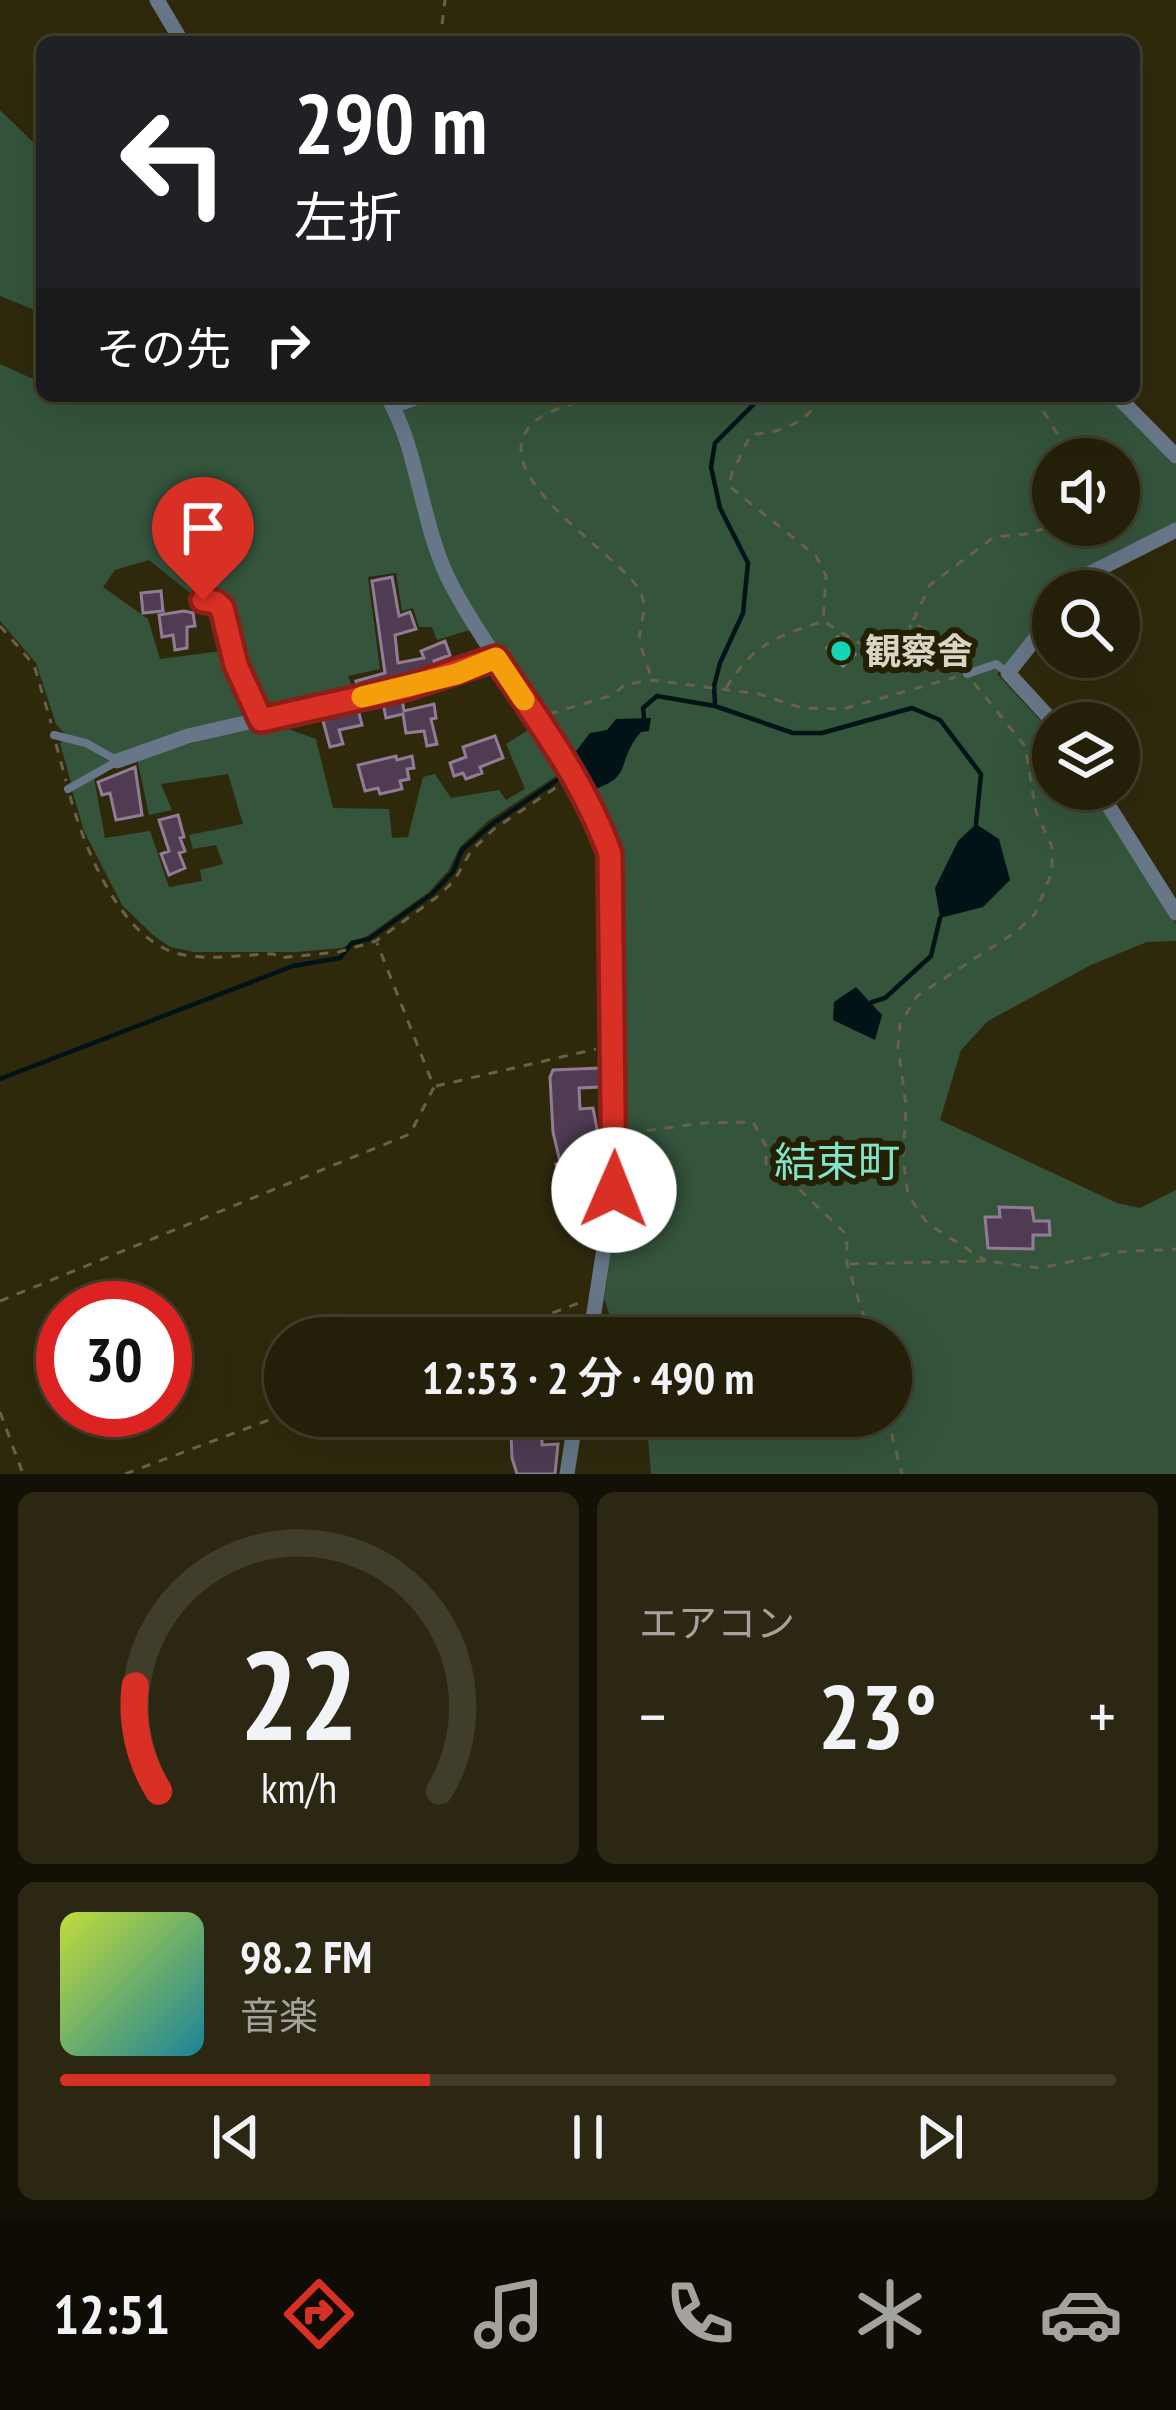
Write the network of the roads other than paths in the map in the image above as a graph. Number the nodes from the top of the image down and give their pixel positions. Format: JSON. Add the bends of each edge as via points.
{"nodes":[{"id":1,"x":157,"y":0,"type":"edge"},
{"id":2,"x":178,"y":36,"type":"edge"},
{"id":3,"x":390,"y":402,"type":"edge"},
{"id":4,"x":1124,"y":402,"type":"edge"},
{"id":5,"x":1176,"y":456,"type":"edge"},
{"id":6,"x":1176,"y":530,"type":"edge"},
{"id":7,"x":1097,"y":570,"type":"edge"},
{"id":8,"x":203,"y":600,"type":"dead end"},
{"id":9,"x":1032,"y":643,"type":"edge"},
{"id":10,"x":496,"y":658,"type":"junction"},
{"id":11,"x":1008,"y":673,"type":"junction"},
{"id":12,"x":967,"y":674,"type":"road end"},
{"id":13,"x":1035,"y":702,"type":"edge"},
{"id":14,"x":261,"y":720,"type":"junction"},
{"id":15,"x":54,"y":735,"type":"road end"},
{"id":16,"x":117,"y":761,"type":"junction"},
{"id":17,"x":68,"y":789,"type":"road end"},
{"id":18,"x":1111,"y":810,"type":"edge"},
{"id":19,"x":1176,"y":913,"type":"edge"},
{"id":20,"x":594,"y":1317,"type":"edge"},
{"id":21,"x":573,"y":1437,"type":"edge"},
{"id":22,"x":567,"y":1474,"type":"edge"}],
"edges":[{"from":1,"to":2,"type":"street"},
{"from":3,"to":10,"type":"street","via":[[450,583]]},
{"from":4,"to":5,"type":"street"},
{"from":6,"to":7,"type":"street"},
{"from":8,"to":14,"type":"lane","via":[[222,608]]},
{"from":9,"to":11,"type":"street"},
{"from":10,"to":14,"type":"street"},
{"from":10,"to":20,"type":"street","via":[[573,778],[610,854],[614,1190]]},
{"from":11,"to":12,"type":"lane","via":[[996,664]]},
{"from":11,"to":13,"type":"street"},
{"from":14,"to":16,"type":"street"},
{"from":15,"to":16,"type":"lane"},
{"from":16,"to":17,"type":"lane"},
{"from":18,"to":19,"type":"street"},
{"from":21,"to":22,"type":"street"}]}
